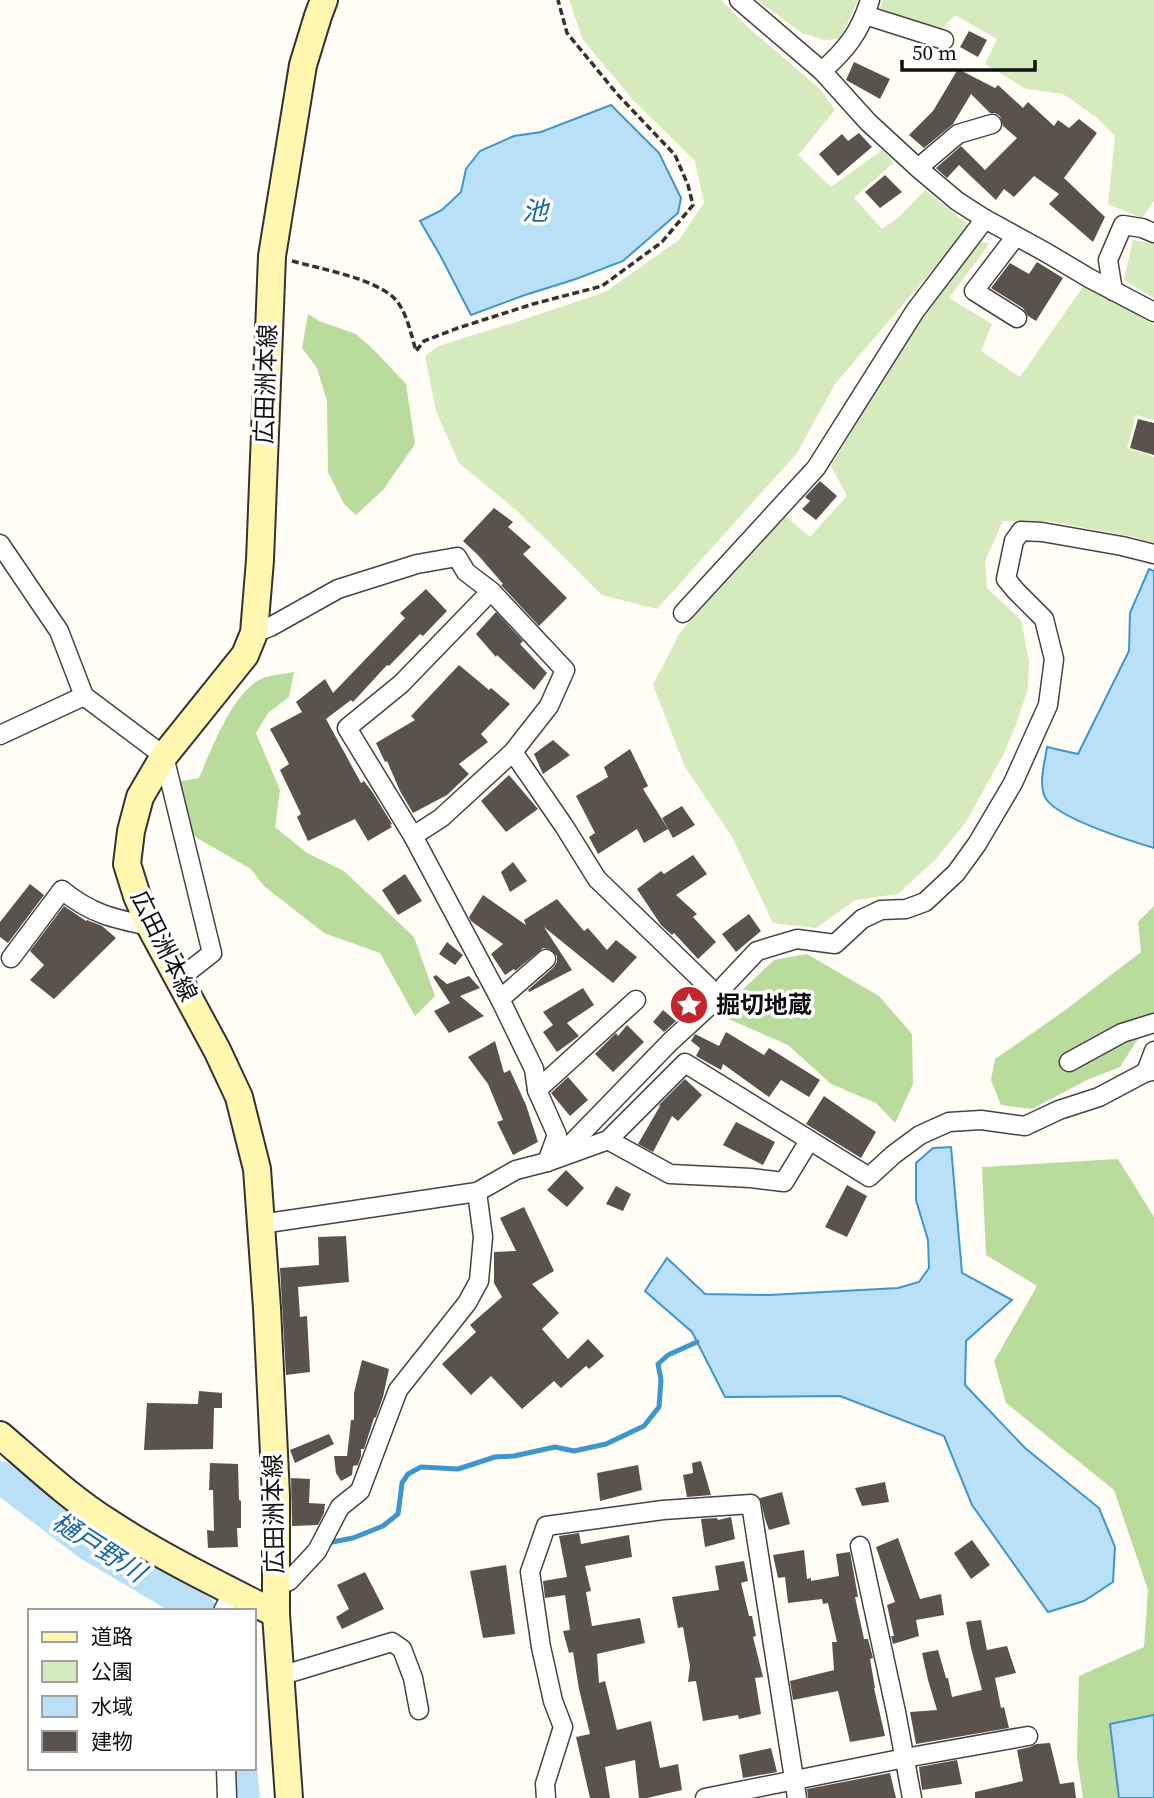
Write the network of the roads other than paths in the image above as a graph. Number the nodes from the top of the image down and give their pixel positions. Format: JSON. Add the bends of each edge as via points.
{"nodes":[{"id":1,"x":324,"y":0,"type":"edge"},
{"id":2,"x":739,"y":0,"type":"edge"},
{"id":3,"x":868,"y":8,"type":"edge"},
{"id":4,"x":944,"y":40,"type":"dead end"},
{"id":5,"x":822,"y":71,"type":"junction"},
{"id":6,"x":992,"y":124,"type":"dead end"},
{"id":7,"x":918,"y":168,"type":"junction"},
{"id":8,"x":985,"y":219,"type":"junction"},
{"id":9,"x":1154,"y":233,"type":"edge"},
{"id":10,"x":1017,"y":236,"type":"junction"},
{"id":11,"x":1114,"y":291,"type":"junction"},
{"id":12,"x":1154,"y":312,"type":"edge"},
{"id":13,"x":1017,"y":318,"type":"dead end"},
{"id":14,"x":0,"y":544,"type":"edge"},
{"id":15,"x":1154,"y":554,"type":"edge"},
{"id":16,"x":491,"y":591,"type":"junction"},
{"id":17,"x":683,"y":613,"type":"dead end"},
{"id":18,"x":254,"y":633,"type":"junction"},
{"id":19,"x":84,"y":696,"type":"junction"},
{"id":20,"x":0,"y":735,"type":"edge"},
{"id":21,"x":513,"y":752,"type":"junction"},
{"id":22,"x":164,"y":756,"type":"junction"},
{"id":23,"x":412,"y":836,"type":"junction"},
{"id":24,"x":150,"y":926,"type":"junction"},
{"id":25,"x":11,"y":958,"type":"dead end"},
{"id":26,"x":546,"y":960,"type":"dead end"},
{"id":27,"x":179,"y":979,"type":"junction"},
{"id":28,"x":719,"y":997,"type":"junction"},
{"id":29,"x":499,"y":999,"type":"junction"},
{"id":30,"x":636,"y":1000,"type":"dead end"},
{"id":31,"x":1154,"y":1023,"type":"edge"},
{"id":32,"x":1154,"y":1051,"type":"edge"},
{"id":33,"x":1069,"y":1062,"type":"dead end"},
{"id":34,"x":1150,"y":1072,"type":"edge"},
{"id":35,"x":537,"y":1090,"type":"junction"},
{"id":36,"x":608,"y":1140,"type":"junction"},
{"id":37,"x":810,"y":1140,"type":"junction"},
{"id":38,"x":547,"y":1162,"type":"junction"},
{"id":39,"x":477,"y":1192,"type":"junction"},
{"id":40,"x":261,"y":1224,"type":"junction"},
{"id":41,"x":0,"y":1434,"type":"edge"},
{"id":42,"x":860,"y":1546,"type":"dead end"},
{"id":43,"x":275,"y":1587,"type":"junction"},
{"id":44,"x":228,"y":1601,"type":"edge"},
{"id":45,"x":255,"y":1609,"type":"edge"},
{"id":46,"x":256,"y":1609,"type":"edge"},
{"id":47,"x":276,"y":1615,"type":"junction"},
{"id":48,"x":281,"y":1676,"type":"junction"},
{"id":49,"x":419,"y":1710,"type":"dead end"},
{"id":50,"x":1028,"y":1736,"type":"dead end"},
{"id":51,"x":905,"y":1758,"type":"junction"},
{"id":52,"x":226,"y":1770,"type":"edge"},
{"id":53,"x":793,"y":1780,"type":"junction"},
{"id":54,"x":227,"y":1798,"type":"edge"},
{"id":55,"x":289,"y":1798,"type":"edge"},
{"id":56,"x":546,"y":1798,"type":"edge"},
{"id":57,"x":705,"y":1798,"type":"edge"},
{"id":58,"x":797,"y":1798,"type":"edge"},
{"id":59,"x":912,"y":1798,"type":"edge"}],
"edges":[{"from":1,"to":18,"type":"main road","name":"広田洲本線","via":[[303,65],[272,256]]},
{"from":2,"to":5,"type":"street"},
{"from":3,"to":4,"type":"street"},
{"from":3,"to":5,"type":"street","via":[[856,35]]},
{"from":5,"to":7,"type":"street"},
{"from":6,"to":7,"type":"street","via":[[958,134]]},
{"from":7,"to":8,"type":"street"},
{"from":8,"to":10,"type":"street"},
{"from":8,"to":17,"type":"street","via":[[915,311],[816,468]]},
{"from":9,"to":11,"type":"street","via":[[1123,225],[1108,260]]},
{"from":10,"to":11,"type":"street"},
{"from":10,"to":13,"type":"street","via":[[974,291]]},
{"from":11,"to":12,"type":"street"},
{"from":14,"to":19,"type":"street","via":[[59,631]]},
{"from":15,"to":28,"type":"street","via":[[1021,531],[1014,541],[1006,579],[1044,619],[1054,659],[1048,705],[1013,783],[977,844],[956,873],[925,902],[906,909],[881,909],[862,919],[835,944],[797,939],[757,951]]},
{"from":16,"to":18,"type":"street","via":[[466,572],[457,557],[417,564],[338,589]]},
{"from":16,"to":21,"type":"street","via":[[565,670],[549,706]]},
{"from":16,"to":23,"type":"street","via":[[401,684],[347,728]]},
{"from":18,"to":22,"type":"main road","name":"広田洲本線","via":[[245,655]]},
{"from":19,"to":20,"type":"street"},
{"from":19,"to":22,"type":"street"},
{"from":21,"to":23,"type":"street","via":[[441,818]]},
{"from":21,"to":28,"type":"street","via":[[597,879]]},
{"from":22,"to":24,"type":"main road","name":"広田洲本線","via":[[140,797],[127,864]]},
{"from":22,"to":27,"type":"street","via":[[212,953]]},
{"from":23,"to":29,"type":"street"},
{"from":24,"to":25,"type":"street","via":[[91,911],[62,890]]},
{"from":24,"to":27,"type":"main road","name":"広田洲本線"},
{"from":26,"to":29,"type":"street"},
{"from":27,"to":40,"type":"main road","name":"広田洲本線","via":[[239,1097],[257,1169]]},
{"from":28,"to":38,"type":"street","via":[[569,1146]]},
{"from":29,"to":35,"type":"street","via":[[534,1069]]},
{"from":30,"to":35,"type":"street"},
{"from":31,"to":33,"type":"street","via":[[1122,1033]]},
{"from":32,"to":34,"type":"street"},
{"from":34,"to":37,"type":"street","via":[[1024,1126],[981,1120],[949,1122],[920,1135],[869,1177]]},
{"from":35,"to":38,"type":"street","via":[[557,1135]]},
{"from":36,"to":37,"type":"street","via":[[670,1174],[785,1182]]},
{"from":36,"to":37,"type":"street","via":[[685,1063]]},
{"from":36,"to":38,"type":"street"},
{"from":38,"to":39,"type":"street","via":[[516,1170]]},
{"from":39,"to":40,"type":"street"},
{"from":39,"to":43,"type":"street","via":[[483,1237],[479,1282],[398,1390],[360,1491],[340,1507],[317,1551],[289,1581]]},
{"from":40,"to":43,"type":"main road","name":"広田洲本線","via":[[276,1495]]},
{"from":41,"to":44,"type":"main road","via":[[70,1495]]},
{"from":42,"to":51,"type":"street"},
{"from":43,"to":47,"type":"main road","name":"広田洲本線"},
{"from":44,"to":45,"type":"main road"},
{"from":46,"to":47,"type":"main road"},
{"from":47,"to":48,"type":"main road","name":"広田洲本線"},
{"from":48,"to":49,"type":"street","via":[[392,1642],[402,1649],[410,1668]]},
{"from":48,"to":55,"type":"main road","name":"広田洲本線"},
{"from":50,"to":51,"type":"street"},
{"from":51,"to":53,"type":"street"},
{"from":51,"to":59,"type":"street"},
{"from":52,"to":54,"type":"street"},
{"from":53,"to":56,"type":"street","via":[[751,1504],[663,1510],[546,1526],[530,1572],[541,1647],[563,1727],[544,1784]]},
{"from":53,"to":57,"type":"street"},
{"from":53,"to":58,"type":"street"}]}
